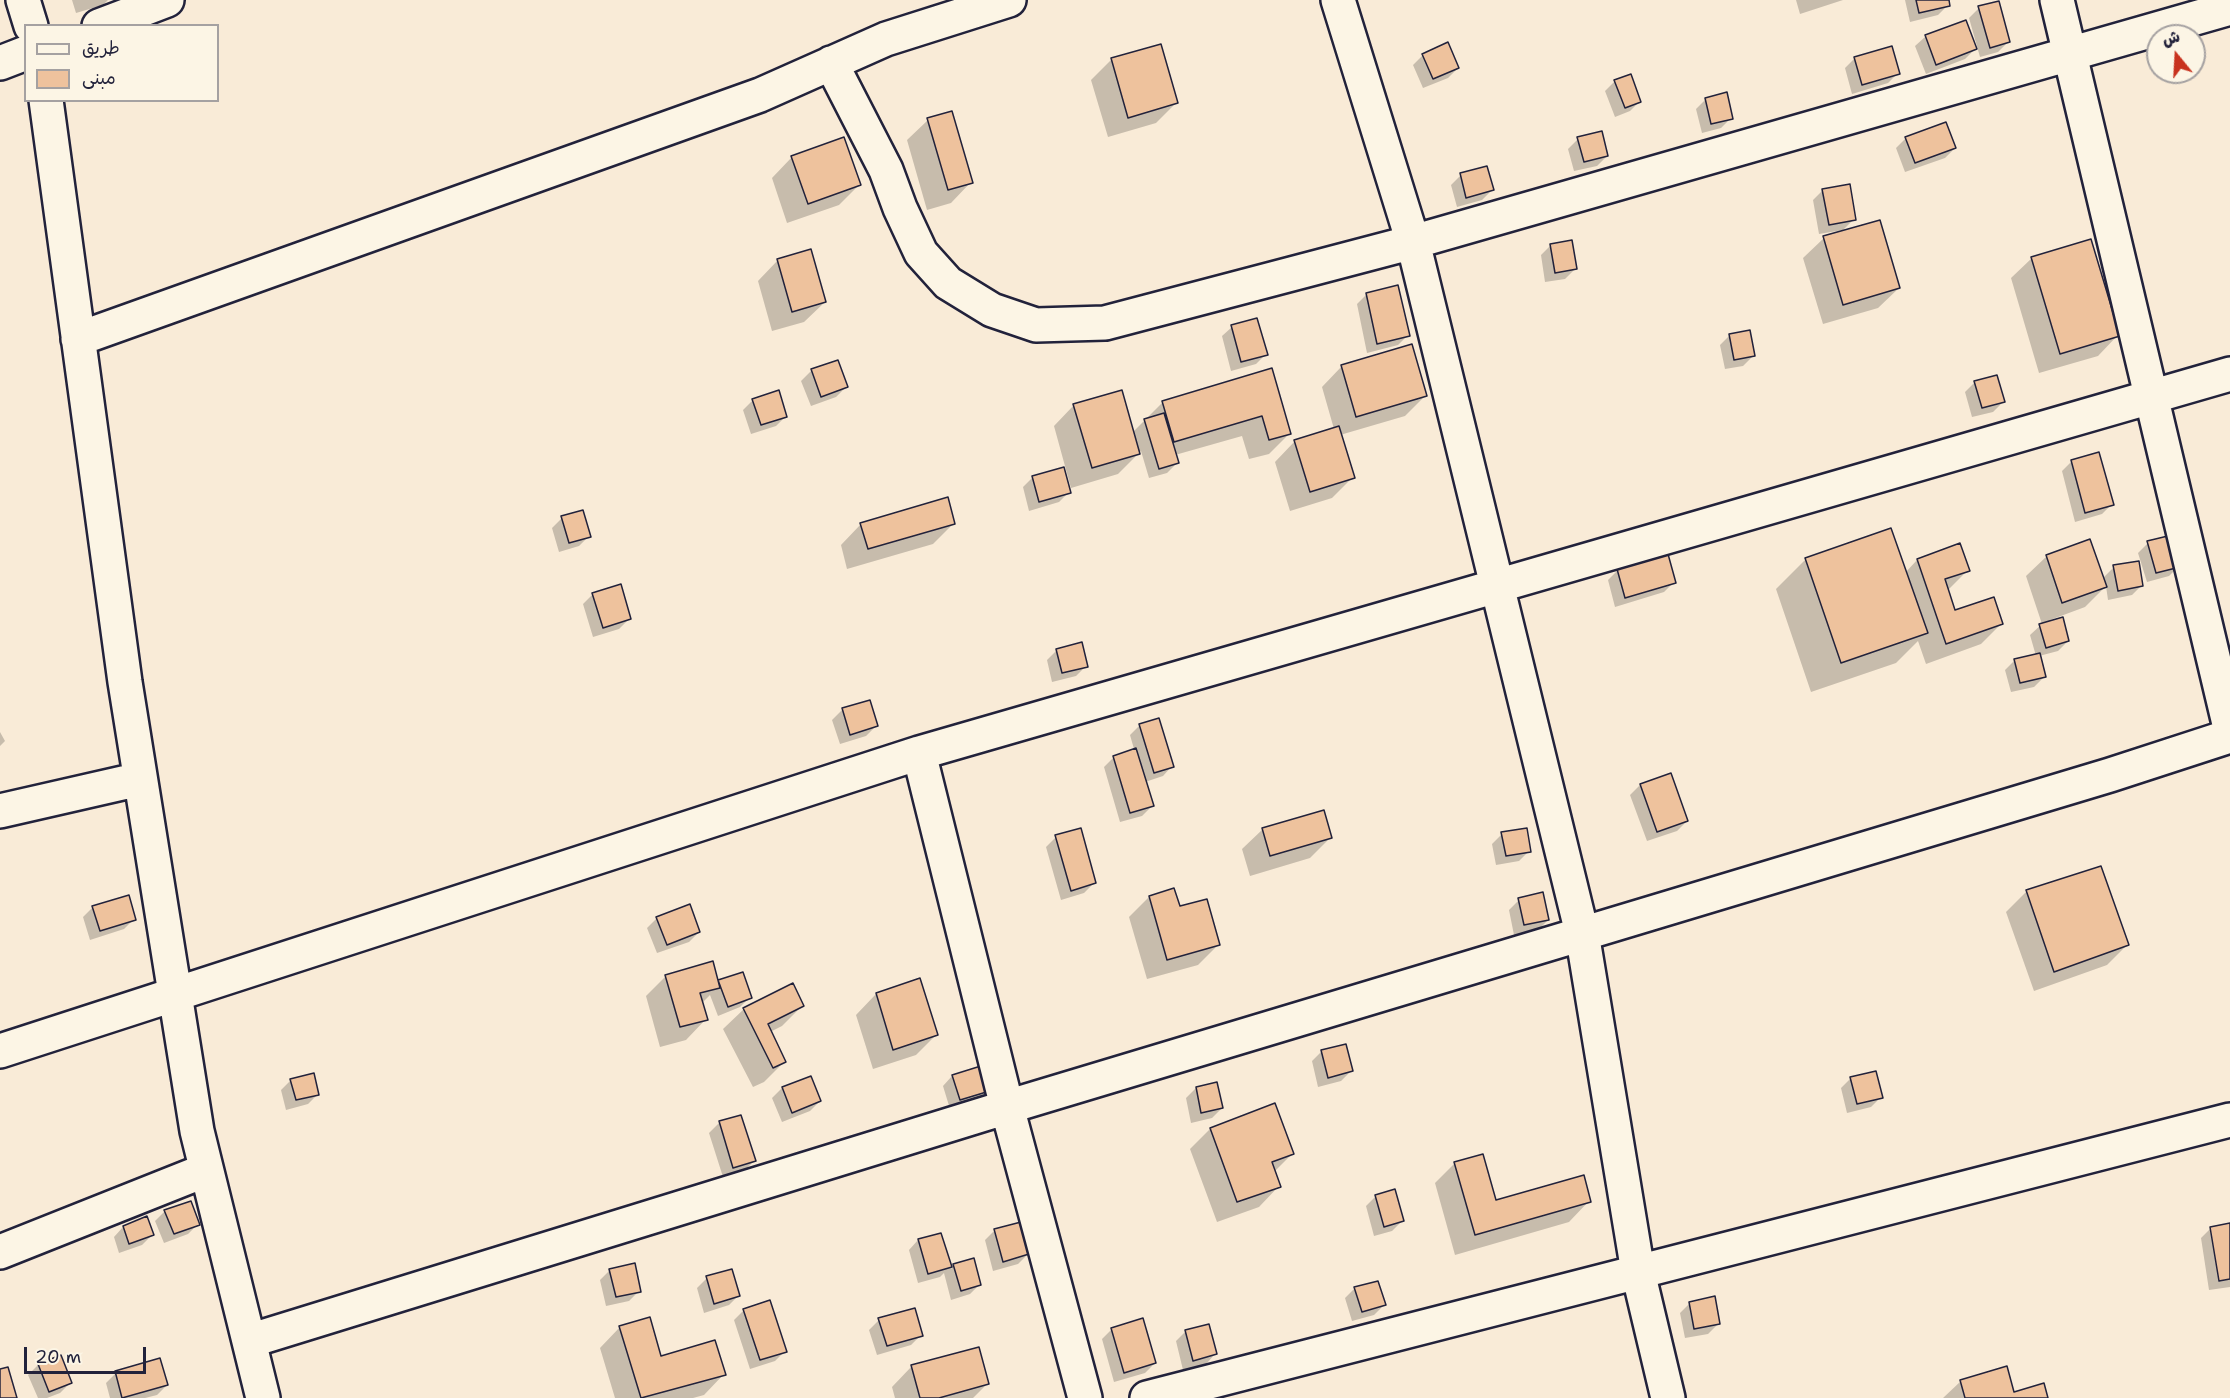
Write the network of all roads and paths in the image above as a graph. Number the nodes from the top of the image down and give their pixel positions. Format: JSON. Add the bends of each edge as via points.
{"nodes":[{"id":1,"x":23,"y":0,"type":"edge"},
{"id":2,"x":167,"y":0,"type":"edge"},
{"id":3,"x":1009,"y":0,"type":"edge"},
{"id":4,"x":1338,"y":0,"type":"edge"},
{"id":5,"x":2057,"y":0,"type":"edge"},
{"id":6,"x":2230,"y":8,"type":"edge"},
{"id":7,"x":30,"y":24,"type":"edge"},
{"id":8,"x":104,"y":24,"type":"edge"},
{"id":9,"x":24,"y":54,"type":"edge"},
{"id":10,"x":2068,"y":54,"type":"junction"},
{"id":11,"x":0,"y":63,"type":"edge"},
{"id":12,"x":831,"y":63,"type":"junction"},
{"id":13,"x":46,"y":102,"type":"edge"},
{"id":14,"x":1413,"y":242,"type":"junction"},
{"id":15,"x":78,"y":339,"type":"junction"},
{"id":16,"x":2230,"y":374,"type":"edge"},
{"id":17,"x":2153,"y":396,"type":"junction"},
{"id":18,"x":1497,"y":586,"type":"junction"},
{"id":19,"x":2230,"y":728,"type":"edge"},
{"id":20,"x":2230,"y":736,"type":"edge"},
{"id":21,"x":920,"y":753,"type":"junction"},
{"id":22,"x":140,"y":779,"type":"junction"},
{"id":23,"x":0,"y":811,"type":"edge"},
{"id":24,"x":1582,"y":933,"type":"junction"},
{"id":25,"x":175,"y":996,"type":"junction"},
{"id":26,"x":0,"y":1051,"type":"edge"},
{"id":27,"x":1007,"y":1107,"type":"junction"},
{"id":28,"x":2230,"y":1120,"type":"edge"},
{"id":29,"x":206,"y":1170,"type":"junction"},
{"id":30,"x":0,"y":1252,"type":"edge"},
{"id":31,"x":1638,"y":1272,"type":"junction"},
{"id":32,"x":249,"y":1341,"type":"junction"},
{"id":33,"x":263,"y":1398,"type":"edge"},
{"id":34,"x":1085,"y":1398,"type":"edge"},
{"id":35,"x":1147,"y":1398,"type":"edge"},
{"id":36,"x":1668,"y":1398,"type":"edge"}],
"edges":[{"from":1,"to":7,"type":"street"},
{"from":2,"to":8,"type":"street"},
{"from":3,"to":12,"type":"street","via":[[886,39]]},
{"from":4,"to":14,"type":"street"},
{"from":5,"to":10,"type":"street"},
{"from":6,"to":10,"type":"street"},
{"from":9,"to":11,"type":"street"},
{"from":10,"to":14,"type":"street"},
{"from":10,"to":17,"type":"street"},
{"from":12,"to":14,"type":"street","via":[[886,171],[921,253],[948,283],[992,310],[1036,326],[1105,323]]},
{"from":12,"to":15,"type":"street","via":[[760,94]]},
{"from":13,"to":15,"type":"street"},
{"from":14,"to":18,"type":"street"},
{"from":15,"to":22,"type":"street"},
{"from":16,"to":17,"type":"street"},
{"from":17,"to":18,"type":"street"},
{"from":17,"to":19,"type":"street"},
{"from":18,"to":21,"type":"street"},
{"from":18,"to":24,"type":"street"},
{"from":20,"to":24,"type":"street"},
{"from":21,"to":25,"type":"street"},
{"from":21,"to":27,"type":"street"},
{"from":22,"to":23,"type":"street"},
{"from":22,"to":25,"type":"street"},
{"from":24,"to":27,"type":"street"},
{"from":24,"to":31,"type":"street"},
{"from":25,"to":26,"type":"street"},
{"from":25,"to":29,"type":"street"},
{"from":27,"to":32,"type":"street"},
{"from":27,"to":34,"type":"street"},
{"from":28,"to":31,"type":"street"},
{"from":29,"to":30,"type":"street"},
{"from":29,"to":32,"type":"street"},
{"from":31,"to":35,"type":"street"},
{"from":31,"to":36,"type":"street"},
{"from":32,"to":33,"type":"street"}]}
